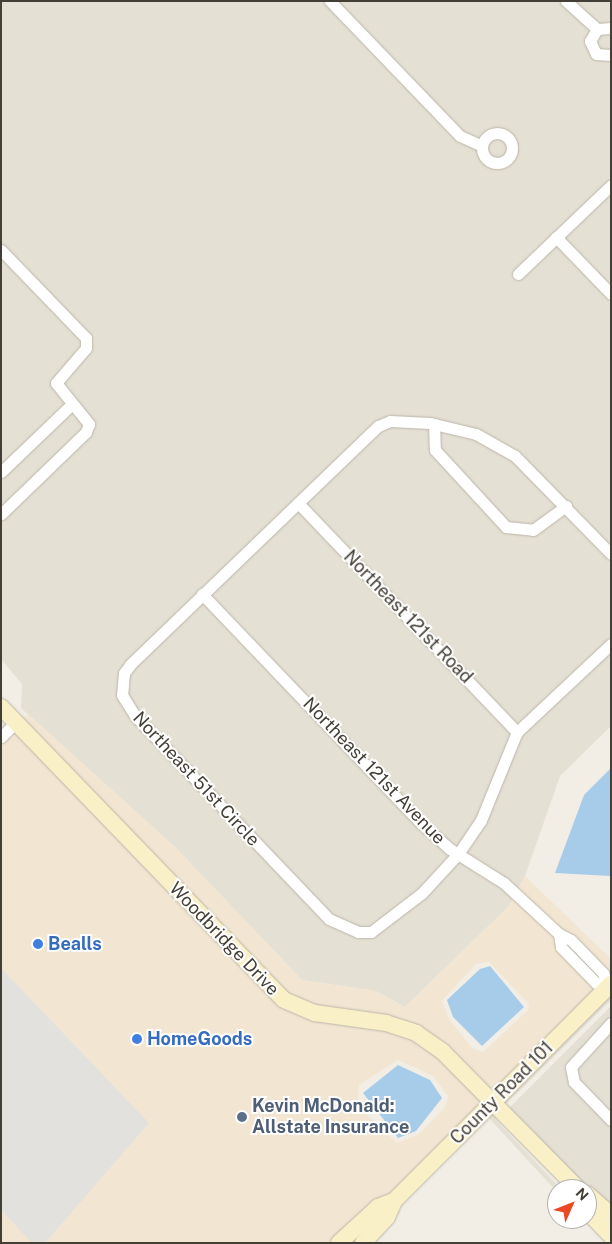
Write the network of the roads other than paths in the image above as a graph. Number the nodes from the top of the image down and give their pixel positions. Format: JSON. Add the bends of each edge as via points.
{"nodes":[{"id":1,"x":330,"y":1,"type":"edge"},
{"id":2,"x":566,"y":1,"type":"edge"},
{"id":3,"x":597,"y":28,"type":"junction"},
{"id":4,"x":611,"y":28,"type":"edge"},
{"id":5,"x":611,"y":55,"type":"edge"},
{"id":6,"x":482,"y":146,"type":"dead end"},
{"id":7,"x":611,"y":185,"type":"edge"},
{"id":8,"x":556,"y":237,"type":"junction"},
{"id":9,"x":1,"y":250,"type":"edge"},
{"id":10,"x":518,"y":274,"type":"dead end"},
{"id":11,"x":611,"y":294,"type":"edge"},
{"id":12,"x":72,"y":404,"type":"junction"},
{"id":13,"x":434,"y":424,"type":"junction"},
{"id":14,"x":1,"y":472,"type":"edge"},
{"id":15,"x":298,"y":503,"type":"junction"},
{"id":16,"x":566,"y":506,"type":"junction"},
{"id":17,"x":1,"y":514,"type":"edge"},
{"id":18,"x":611,"y":554,"type":"edge"},
{"id":19,"x":202,"y":594,"type":"junction"},
{"id":20,"x":611,"y":644,"type":"edge"},
{"id":21,"x":1,"y":707,"type":"edge"},
{"id":22,"x":15,"y":723,"type":"junction"},
{"id":23,"x":518,"y":732,"type":"junction"},
{"id":24,"x":1,"y":737,"type":"edge"},
{"id":25,"x":458,"y":854,"type":"junction"},
{"id":26,"x":609,"y":986,"type":"edge"},
{"id":27,"x":611,"y":1023,"type":"edge"},
{"id":28,"x":494,"y":1103,"type":"junction"},
{"id":29,"x":611,"y":1120,"type":"edge"},
{"id":30,"x":566,"y":1179,"type":"edge"},
{"id":31,"x":394,"y":1200,"type":"junction"},
{"id":32,"x":597,"y":1203,"type":"edge"},
{"id":33,"x":611,"y":1215,"type":"edge"},
{"id":34,"x":597,"y":1221,"type":"edge"},
{"id":35,"x":611,"y":1236,"type":"edge"},
{"id":36,"x":338,"y":1243,"type":"edge"},
{"id":37,"x":363,"y":1243,"type":"edge"}],
"edges":[{"from":1,"to":6,"type":"street","via":[[460,136]]},
{"from":2,"to":3,"type":"street"},
{"from":3,"to":4,"type":"street"},
{"from":3,"to":5,"type":"street","via":[[590,41],[593,50]]},
{"from":7,"to":8,"type":"street"},
{"from":8,"to":10,"type":"street"},
{"from":8,"to":11,"type":"street"},
{"from":9,"to":12,"type":"street","via":[[86,338],[86,348],[56,379],[57,388]]},
{"from":12,"to":14,"type":"street"},
{"from":12,"to":17,"type":"street","via":[[88,421],[87,430]]},
{"from":13,"to":15,"type":"street","name":"Northeast 51st Circle","via":[[404,420],[378,426]]},
{"from":13,"to":16,"type":"street","name":"Northeast 51st Circle","via":[[476,434],[515,456]]},
{"from":13,"to":16,"type":"street","via":[[435,450],[506,527],[533,530]]},
{"from":15,"to":19,"type":"street","name":"Northeast 51st Circle"},
{"from":15,"to":23,"type":"street","name":"Northeast 121st Road"},
{"from":16,"to":18,"type":"street","name":"Northeast 51st Circle"},
{"from":19,"to":25,"type":"street","name":"Northeast 121st Avenue","via":[[422,824]]},
{"from":19,"to":25,"type":"street","name":"Northeast 51st Circle","via":[[130,665],[124,673],[122,694],[146,728],[329,920],[358,932],[386,924]]},
{"from":20,"to":23,"type":"street","name":"Northeast 51st Circle"},
{"from":21,"to":22,"type":"street","name":"Woodbridge Drive"},
{"from":22,"to":24,"type":"street"},
{"from":22,"to":28,"type":"street","name":"Woodbridge Drive","via":[[284,1000],[315,1013],[386,1024],[416,1034],[443,1052]]},
{"from":23,"to":25,"type":"street","name":"Northeast 51st Circle","via":[[481,820]]},
{"from":25,"to":26,"type":"street","name":"Northeast 121st Avenue","via":[[504,883],[558,934],[561,947],[596,983]]},
{"from":26,"to":28,"type":"street","name":"County Road 101"},
{"from":27,"to":29,"type":"street","via":[[571,1067],[574,1082]]},
{"from":28,"to":30,"type":"street","name":"Woodbridge Drive"},
{"from":28,"to":31,"type":"street","name":"County Road 101"},
{"from":31,"to":36,"type":"street","name":"County Road 101","via":[[378,1207]]},
{"from":31,"to":37,"type":"street","name":"County Road 101","via":[[386,1217]]},
{"from":32,"to":33,"type":"street"},
{"from":34,"to":35,"type":"street"}]}
